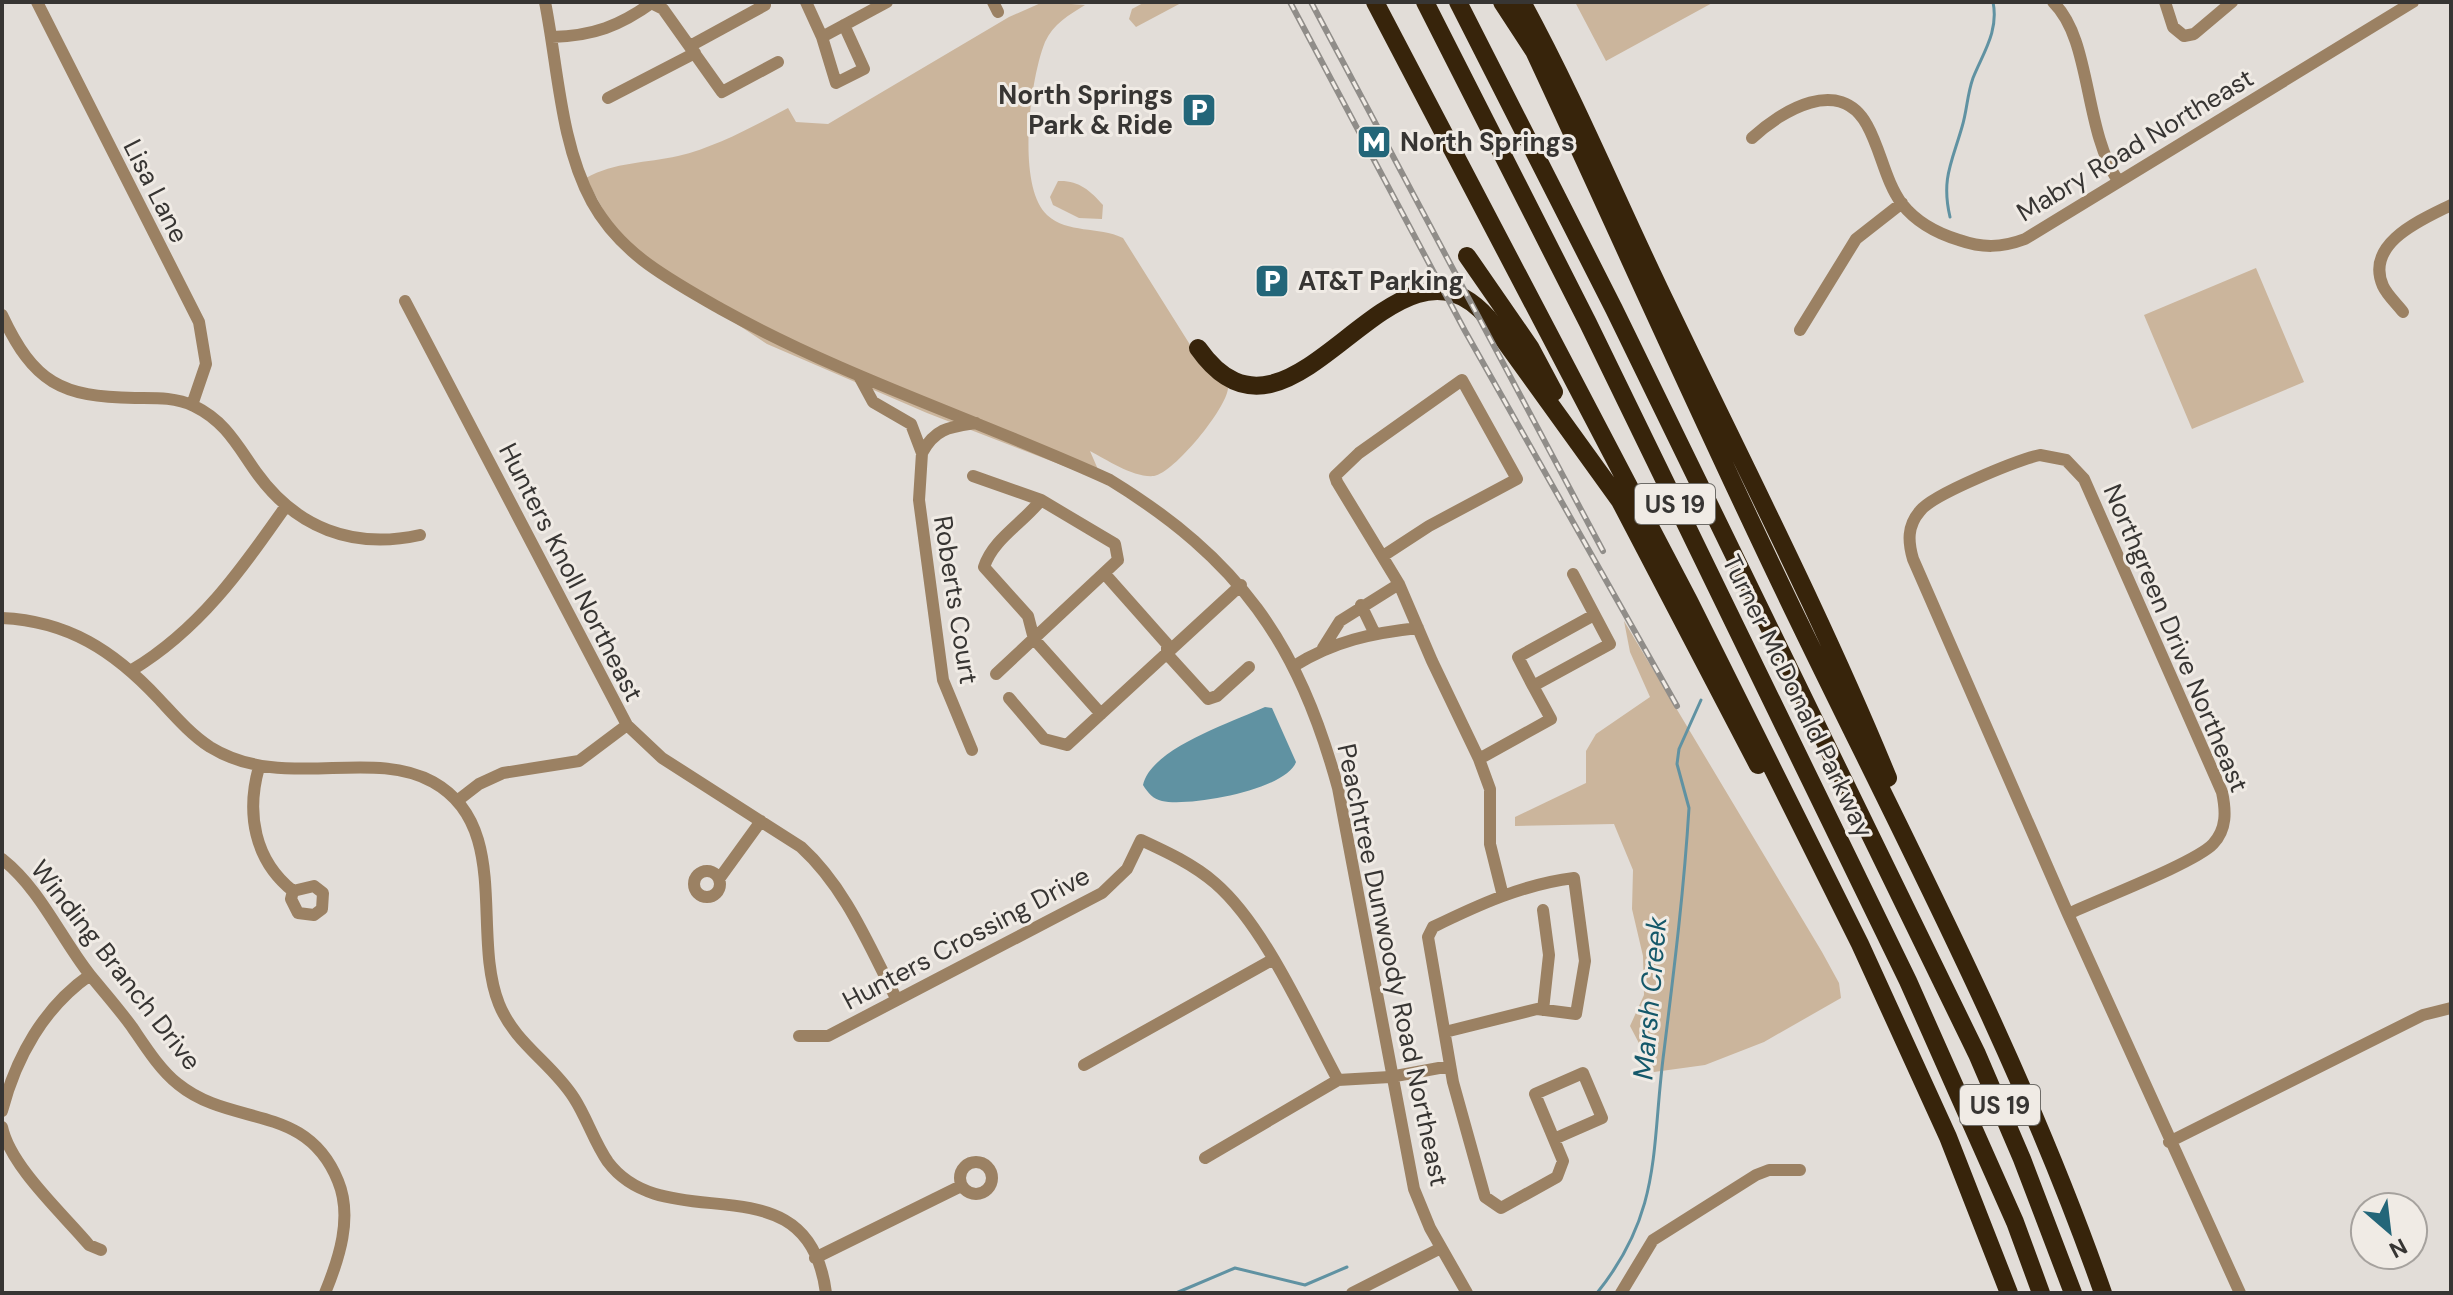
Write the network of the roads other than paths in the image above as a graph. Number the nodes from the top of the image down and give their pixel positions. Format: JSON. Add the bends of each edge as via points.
{"nodes":[{"id":1,"x":37,"y":2,"type":"edge"},
{"id":2,"x":545,"y":2,"type":"edge"},
{"id":3,"x":806,"y":2,"type":"edge"},
{"id":4,"x":887,"y":2,"type":"edge"},
{"id":5,"x":1375,"y":2,"type":"edge"},
{"id":6,"x":1425,"y":2,"type":"edge"},
{"id":7,"x":1458,"y":2,"type":"edge"},
{"id":8,"x":1502,"y":2,"type":"edge"},
{"id":9,"x":1522,"y":2,"type":"edge"},
{"id":10,"x":2053,"y":2,"type":"edge"},
{"id":11,"x":2165,"y":2,"type":"edge"},
{"id":12,"x":2232,"y":2,"type":"edge"},
{"id":13,"x":2413,"y":2,"type":"edge"},
{"id":14,"x":650,"y":3,"type":"edge"},
{"id":15,"x":765,"y":5,"type":"dead end"},
{"id":16,"x":844,"y":25,"type":"junction"},
{"id":17,"x":552,"y":37,"type":"junction"},
{"id":18,"x":822,"y":37,"type":"junction"},
{"id":19,"x":693,"y":50,"type":"junction"},
{"id":20,"x":778,"y":62,"type":"dead end"},
{"id":21,"x":608,"y":98,"type":"dead end"},
{"id":22,"x":1752,"y":138,"type":"dead end"},
{"id":23,"x":2118,"y":181,"type":"junction"},
{"id":24,"x":1902,"y":203,"type":"junction"},
{"id":25,"x":2451,"y":205,"type":"edge"},
{"id":26,"x":1467,"y":256,"type":"dead end"},
{"id":27,"x":405,"y":301,"type":"dead end"},
{"id":28,"x":2403,"y":312,"type":"dead end"},
{"id":29,"x":2,"y":315,"type":"edge"},
{"id":30,"x":1800,"y":330,"type":"dead end"},
{"id":31,"x":1198,"y":348,"type":"dead end"},
{"id":32,"x":860,"y":378,"type":"junction"},
{"id":33,"x":192,"y":405,"type":"junction"},
{"id":34,"x":977,"y":423,"type":"junction"},
{"id":35,"x":922,"y":453,"type":"junction"},
{"id":36,"x":1596,"y":463,"type":"junction"},
{"id":37,"x":973,"y":476,"type":"dead end"},
{"id":38,"x":1041,"y":500,"type":"junction"},
{"id":39,"x":286,"y":506,"type":"junction"},
{"id":40,"x":420,"y":535,"type":"dead end"},
{"id":41,"x":1383,"y":556,"type":"junction"},
{"id":42,"x":1104,"y":573,"type":"junction"},
{"id":43,"x":1573,"y":574,"type":"dead end"},
{"id":44,"x":1399,"y":584,"type":"junction"},
{"id":45,"x":1241,"y":585,"type":"junction"},
{"id":46,"x":1361,"y":605,"type":"junction"},
{"id":47,"x":1594,"y":615,"type":"junction"},
{"id":48,"x":2,"y":618,"type":"edge"},
{"id":49,"x":1340,"y":621,"type":"junction"},
{"id":50,"x":1418,"y":628,"type":"junction"},
{"id":51,"x":1374,"y":632,"type":"junction"},
{"id":52,"x":1351,"y":638,"type":"junction"},
{"id":53,"x":1034,"y":639,"type":"junction"},
{"id":54,"x":1323,"y":648,"type":"junction"},
{"id":55,"x":1167,"y":654,"type":"junction"},
{"id":56,"x":1294,"y":666,"type":"junction"},
{"id":57,"x":1249,"y":667,"type":"dead end"},
{"id":58,"x":132,"y":670,"type":"junction"},
{"id":59,"x":996,"y":674,"type":"dead end"},
{"id":60,"x":1533,"y":686,"type":"junction"},
{"id":61,"x":1009,"y":698,"type":"dead end"},
{"id":62,"x":1101,"y":714,"type":"junction"},
{"id":63,"x":627,"y":725,"type":"junction"},
{"id":64,"x":972,"y":750,"type":"dead end"},
{"id":65,"x":1479,"y":759,"type":"junction"},
{"id":66,"x":259,"y":767,"type":"junction"},
{"id":67,"x":457,"y":801,"type":"junction"},
{"id":68,"x":761,"y":821,"type":"junction"},
{"id":69,"x":2,"y":859,"type":"edge"},
{"id":70,"x":1823,"y":871,"type":"junction"},
{"id":71,"x":719,"y":879,"type":"dead end"},
{"id":72,"x":293,"y":891,"type":"dead end"},
{"id":73,"x":1503,"y":896,"type":"junction"},
{"id":74,"x":1937,"y":903,"type":"junction"},
{"id":75,"x":1543,"y":910,"type":"dead end"},
{"id":76,"x":2068,"y":914,"type":"junction"},
{"id":77,"x":1272,"y":960,"type":"junction"},
{"id":78,"x":90,"y":975,"type":"junction"},
{"id":79,"x":897,"y":1000,"type":"junction"},
{"id":80,"x":2451,"y":1008,"type":"edge"},
{"id":81,"x":1543,"y":1010,"type":"junction"},
{"id":82,"x":1445,"y":1032,"type":"junction"},
{"id":83,"x":799,"y":1036,"type":"dead end"},
{"id":84,"x":1084,"y":1065,"type":"dead end"},
{"id":85,"x":1450,"y":1066,"type":"junction"},
{"id":86,"x":1390,"y":1077,"type":"junction"},
{"id":87,"x":1338,"y":1080,"type":"junction"},
{"id":88,"x":2,"y":1111,"type":"edge"},
{"id":89,"x":2,"y":1127,"type":"edge"},
{"id":90,"x":1554,"y":1139,"type":"junction"},
{"id":91,"x":2169,"y":1142,"type":"junction"},
{"id":92,"x":1205,"y":1158,"type":"dead end"},
{"id":93,"x":1800,"y":1170,"type":"dead end"},
{"id":94,"x":961,"y":1186,"type":"dead end"},
{"id":95,"x":1441,"y":1248,"type":"junction"},
{"id":96,"x":101,"y":1250,"type":"dead end"},
{"id":97,"x":815,"y":1258,"type":"junction"},
{"id":98,"x":325,"y":1293,"type":"edge"},
{"id":99,"x":826,"y":1293,"type":"edge"},
{"id":100,"x":1352,"y":1293,"type":"edge"},
{"id":101,"x":1467,"y":1293,"type":"edge"},
{"id":102,"x":1621,"y":1293,"type":"edge"},
{"id":103,"x":2009,"y":1293,"type":"edge"},
{"id":104,"x":2041,"y":1293,"type":"edge"},
{"id":105,"x":2073,"y":1293,"type":"edge"},
{"id":106,"x":2103,"y":1293,"type":"edge"},
{"id":107,"x":2240,"y":1293,"type":"edge"}],
"edges":[{"from":1,"to":33,"type":"street","name":"Lisa Lane","via":[[199,322],[206,364]]},
{"from":2,"to":17,"type":"street","name":"Peachtree Dunwoody Road Northeast"},
{"from":3,"to":18,"type":"street"},
{"from":4,"to":16,"type":"street"},
{"from":5,"to":70,"type":"highway","via":[[1695,613]]},
{"from":6,"to":104,"type":"highway","name":"Turner McDonald Parkway","number":"US 19","via":[[1588,323],[1901,966],[2015,1222]]},
{"from":7,"to":105,"type":"highway","name":"Turner McDonald Parkway","number":"US 19","via":[[1977,1054]]},
{"from":8,"to":74,"type":"highway","via":[[1534,51],[1716,449]]},
{"from":9,"to":74,"type":"highway","via":[[1784,544],[1877,750]]},
{"from":10,"to":23,"type":"street","via":[[2073,29],[2097,141]]},
{"from":11,"to":12,"type":"street","via":[[2173,27],[2184,36],[2194,34]]},
{"from":13,"to":23,"type":"street","name":"Mabry Road Northeast"},
{"from":14,"to":17,"type":"street","via":[[611,29]]},
{"from":14,"to":19,"type":"street","via":[[663,9]]},
{"from":15,"to":19,"type":"street"},
{"from":16,"to":18,"type":"street"},
{"from":16,"to":18,"type":"street","via":[[864,69],[836,83]]},
{"from":17,"to":32,"type":"street","name":"Peachtree Dunwoody Road Northeast","via":[[577,166],[615,236],[679,285]]},
{"from":19,"to":20,"type":"street","via":[[722,92]]},
{"from":19,"to":21,"type":"street"},
{"from":22,"to":24,"type":"street","name":"Mabry Road Northeast","via":[[1769,122],[1814,100],[1833,99],[1867,123]]},
{"from":23,"to":24,"type":"street","name":"Mabry Road Northeast","via":[[2025,239],[1998,247],[1937,233]]},
{"from":24,"to":30,"type":"street","via":[[1856,239]]},
{"from":25,"to":28,"type":"street","via":[[2403,231],[2384,254],[2383,287]]},
{"from":26,"to":36,"type":"highway","via":[[1530,347]]},
{"from":27,"to":63,"type":"street","name":"Hunters Knoll Northeast"},
{"from":29,"to":33,"type":"street","via":[[27,362],[64,389],[99,398],[162,398]]},
{"from":31,"to":36,"type":"highway","via":[[1229,377],[1271,384],[1302,371],[1411,294],[1454,292],[1488,318]]},
{"from":32,"to":34,"type":"street","name":"Peachtree Dunwoody Road Northeast"},
{"from":32,"to":35,"type":"street","name":"Peachtree Dunwoody Road Northeast","via":[[873,402],[911,424]]},
{"from":33,"to":39,"type":"street","via":[[229,431]]},
{"from":34,"to":35,"type":"street","via":[[943,429]]},
{"from":34,"to":45,"type":"street","name":"Peachtree Dunwoody Road Northeast","via":[[1110,480],[1153,506]]},
{"from":35,"to":64,"type":"street","name":"Roberts Court","via":[[919,500],[943,680]]},
{"from":36,"to":70,"type":"highway","via":[[1798,837]]},
{"from":37,"to":38,"type":"street"},
{"from":38,"to":42,"type":"street","via":[[1115,544],[1118,560]]},
{"from":38,"to":53,"type":"street","via":[[989,551],[984,567],[1028,616]]},
{"from":39,"to":40,"type":"street","via":[[314,526],[349,538],[384,541]]},
{"from":39,"to":58,"type":"street","via":[[209,610]]},
{"from":41,"to":41,"type":"street","via":[[1335,476],[1462,380],[1517,479]]},
{"from":41,"to":44,"type":"street"},
{"from":42,"to":53,"type":"street"},
{"from":42,"to":55,"type":"street","via":[[1167,644]]},
{"from":43,"to":47,"type":"street"},
{"from":44,"to":46,"type":"street"},
{"from":44,"to":50,"type":"street"},
{"from":45,"to":55,"type":"street"},
{"from":45,"to":56,"type":"street","name":"Peachtree Dunwoody Road Northeast"},
{"from":46,"to":49,"type":"street"},
{"from":46,"to":51,"type":"street"},
{"from":47,"to":60,"type":"street","via":[[1518,657]]},
{"from":47,"to":60,"type":"street","via":[[1610,644]]},
{"from":48,"to":58,"type":"street","via":[[69,630]]},
{"from":49,"to":52,"type":"street"},
{"from":49,"to":54,"type":"street"},
{"from":50,"to":51,"type":"street"},
{"from":50,"to":65,"type":"street"},
{"from":51,"to":52,"type":"street"},
{"from":52,"to":54,"type":"street"},
{"from":53,"to":59,"type":"street"},
{"from":53,"to":62,"type":"street"},
{"from":54,"to":56,"type":"street"},
{"from":55,"to":57,"type":"street","via":[[1208,699]]},
{"from":55,"to":62,"type":"street"},
{"from":56,"to":86,"type":"street","name":"Peachtree Dunwoody Road Northeast","via":[[1338,788]]},
{"from":58,"to":66,"type":"street","via":[[209,747]]},
{"from":60,"to":65,"type":"street","via":[[1551,719]]},
{"from":61,"to":62,"type":"street","via":[[1044,739],[1059,745],[1067,745]]},
{"from":63,"to":67,"type":"street","via":[[579,761],[503,773]]},
{"from":63,"to":68,"type":"street","name":"Hunters Knoll Northeast","via":[[662,758]]},
{"from":65,"to":73,"type":"street","via":[[1490,789],[1490,844]]},
{"from":66,"to":67,"type":"street","via":[[403,771],[433,782]]},
{"from":66,"to":72,"type":"street","via":[[252,801],[254,831],[277,879]]},
{"from":67,"to":97,"type":"street","via":[[481,847],[489,972],[499,1004],[522,1043],[573,1097],[609,1163],[631,1184],[656,1197],[740,1204],[768,1212],[795,1230]]},
{"from":68,"to":71,"type":"street"},
{"from":68,"to":79,"type":"street","name":"Hunters Knoll Northeast","via":[[801,847],[831,878]]},
{"from":69,"to":78,"type":"street","name":"Winding Branch Drive","via":[[34,891]]},
{"from":70,"to":103,"type":"highway","via":[[1948,1137]]},
{"from":73,"to":81,"type":"street","via":[[1574,878],[1585,961],[1576,1014]]},
{"from":73,"to":82,"type":"street","via":[[1429,932]]},
{"from":74,"to":106,"type":"highway","via":[[2058,1168]]},
{"from":75,"to":81,"type":"street","via":[[1549,955]]},
{"from":76,"to":76,"type":"street","name":"Northgreen Drive Northeast","via":[[2204,852],[2221,833],[2226,809],[2084,479],[2066,460],[2040,455],[1930,501],[1914,519],[1909,543]]},
{"from":76,"to":91,"type":"street","name":"Northgreen Drive Northeast"},
{"from":77,"to":79,"type":"street","name":"Hunters Crossing Drive","via":[[1215,883],[1141,840],[1127,869],[1102,893]]},
{"from":77,"to":84,"type":"street"},
{"from":77,"to":87,"type":"street","name":"Hunters Crossing Drive"},
{"from":78,"to":88,"type":"street","via":[[72,988],[30,1038]]},
{"from":78,"to":98,"type":"street","name":"Winding Branch Drive","via":[[174,1082],[210,1103],[294,1128],[326,1161],[347,1211]]},
{"from":79,"to":83,"type":"street","name":"Hunters Crossing Drive","via":[[828,1036]]},
{"from":80,"to":91,"type":"street","via":[[2423,1015]]},
{"from":81,"to":82,"type":"street"},
{"from":82,"to":85,"type":"street"},
{"from":85,"to":86,"type":"street"},
{"from":85,"to":90,"type":"street","via":[[1474,1165],[1493,1205],[1511,1205],[1557,1177],[1563,1161]]},
{"from":86,"to":87,"type":"street"},
{"from":86,"to":95,"type":"street","name":"Peachtree Dunwoody Road Northeast","via":[[1414,1189]]},
{"from":87,"to":92,"type":"street"},
{"from":89,"to":96,"type":"street","via":[[19,1162],[89,1245]]},
{"from":90,"to":90,"type":"street","via":[[1535,1094],[1583,1073],[1602,1118]]},
{"from":91,"to":107,"type":"street","name":"Northgreen Drive Northeast"},
{"from":93,"to":102,"type":"street","via":[[1756,1175],[1653,1240]]},
{"from":94,"to":97,"type":"street"},
{"from":95,"to":100,"type":"street"},
{"from":95,"to":101,"type":"street","name":"Peachtree Dunwoody Road Northeast"},
{"from":97,"to":99,"type":"street"}]}
